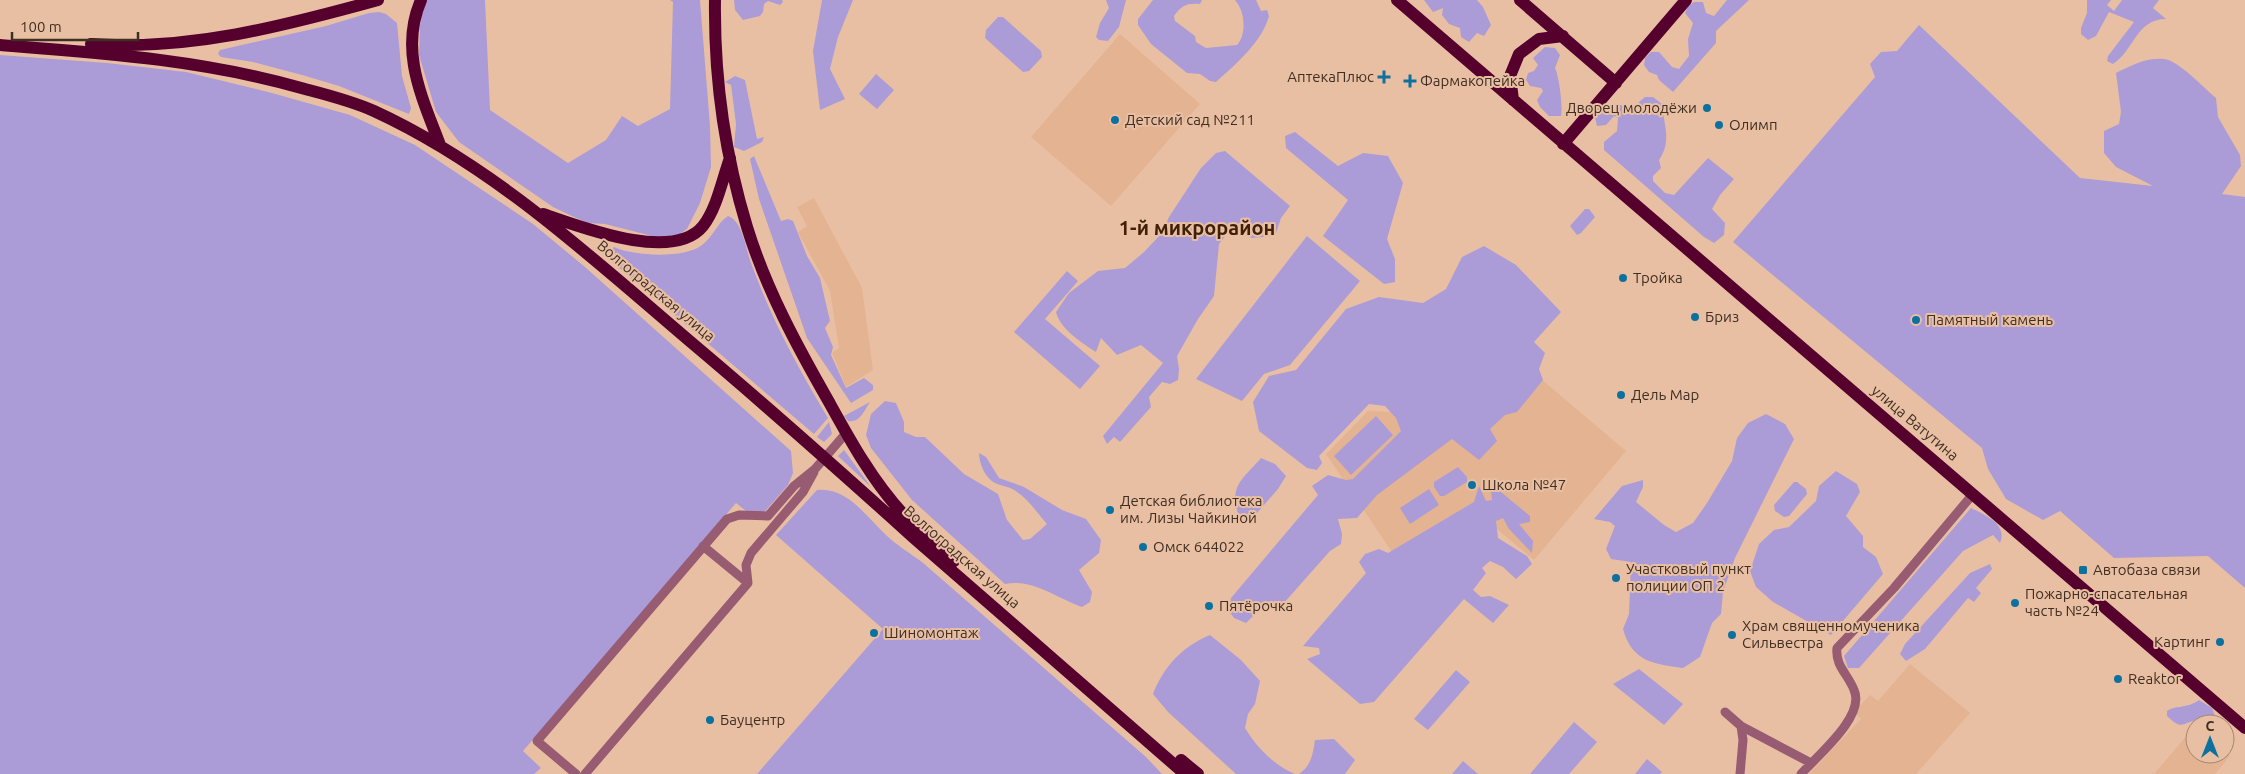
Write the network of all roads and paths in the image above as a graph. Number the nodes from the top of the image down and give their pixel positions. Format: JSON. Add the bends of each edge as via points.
{"nodes":[{"id":1,"x":378,"y":0,"type":"edge"},
{"id":2,"x":421,"y":0,"type":"edge"},
{"id":3,"x":715,"y":0,"type":"edge"},
{"id":4,"x":1397,"y":0,"type":"edge"},
{"id":5,"x":1520,"y":0,"type":"edge"},
{"id":6,"x":1686,"y":0,"type":"edge"},
{"id":7,"x":1562,"y":36,"type":"junction"},
{"id":8,"x":0,"y":37,"type":"edge"},
{"id":9,"x":0,"y":45,"type":"edge"},
{"id":10,"x":1616,"y":83,"type":"junction"},
{"id":11,"x":1513,"y":100,"type":"junction"},
{"id":12,"x":1563,"y":144,"type":"junction"},
{"id":13,"x":440,"y":145,"type":"junction"},
{"id":14,"x":730,"y":158,"type":"junction"},
{"id":15,"x":536,"y":212,"type":"junction"},
{"id":16,"x":847,"y":432,"type":"junction"},
{"id":17,"x":825,"y":457,"type":"junction"},
{"id":18,"x":815,"y":469,"type":"junction"},
{"id":19,"x":1973,"y":494,"type":"junction"},
{"id":20,"x":704,"y":546,"type":"junction"},
{"id":21,"x":748,"y":583,"type":"junction"},
{"id":22,"x":1725,"y":712,"type":"dead end"},
{"id":23,"x":1741,"y":726,"type":"junction"},
{"id":24,"x":2245,"y":728,"type":"edge"},
{"id":25,"x":1811,"y":763,"type":"junction"},
{"id":26,"x":576,"y":774,"type":"edge"},
{"id":27,"x":584,"y":774,"type":"edge"},
{"id":28,"x":1185,"y":774,"type":"edge"},
{"id":29,"x":1198,"y":774,"type":"edge"},
{"id":30,"x":1740,"y":774,"type":"edge"},
{"id":31,"x":1801,"y":774,"type":"edge"}],
"edges":[{"from":1,"to":8,"type":"main road","via":[[310,19],[189,43],[99,44]]},
{"from":2,"to":13,"type":"main road","via":[[413,18],[412,56],[417,85]]},
{"from":3,"to":14,"type":"main road","name":"Волгоградская улица","via":[[718,84]]},
{"from":4,"to":11,"type":"main road","name":"улица Ватутина"},
{"from":5,"to":7,"type":"main road"},
{"from":6,"to":10,"type":"main road"},
{"from":7,"to":10,"type":"main road"},
{"from":7,"to":11,"type":"main road","via":[[1538,39],[1519,54],[1510,76]]},
{"from":9,"to":13,"type":"main road","name":"Волгоградская улица","via":[[152,58],[242,72],[339,98],[373,111]]},
{"from":10,"to":12,"type":"main road"},
{"from":11,"to":12,"type":"main road","name":"улица Ватутина"},
{"from":12,"to":19,"type":"main road","name":"улица Ватутина"},
{"from":13,"to":15,"type":"main road","name":"Волгоградская улица"},
{"from":14,"to":15,"type":"main road","via":[[714,206],[703,226],[689,237],[674,242],[606,234]]},
{"from":14,"to":16,"type":"main road","name":"Волгоградская улица","via":[[747,228],[778,307]]},
{"from":15,"to":17,"type":"main road","name":"Волгоградская улица"},
{"from":16,"to":17,"type":"street"},
{"from":16,"to":29,"type":"main road","name":"Волгоградская улица","via":[[889,497],[921,532]]},
{"from":17,"to":18,"type":"street"},
{"from":17,"to":28,"type":"main road","name":"Волгоградская улица"},
{"from":18,"to":20,"type":"street","via":[[794,486],[768,516],[727,518]]},
{"from":18,"to":21,"type":"street","via":[[803,492],[751,553],[746,565]]},
{"from":19,"to":24,"type":"main road","name":"улица Ватутина"},
{"from":19,"to":25,"type":"street","via":[[1894,588],[1837,648],[1836,658],[1855,690],[1857,702],[1849,722]]},
{"from":20,"to":21,"type":"street"},
{"from":20,"to":26,"type":"street","via":[[537,741]]},
{"from":21,"to":27,"type":"street"},
{"from":22,"to":23,"type":"street"},
{"from":23,"to":25,"type":"street"},
{"from":23,"to":30,"type":"street"},
{"from":25,"to":31,"type":"street"}]}
